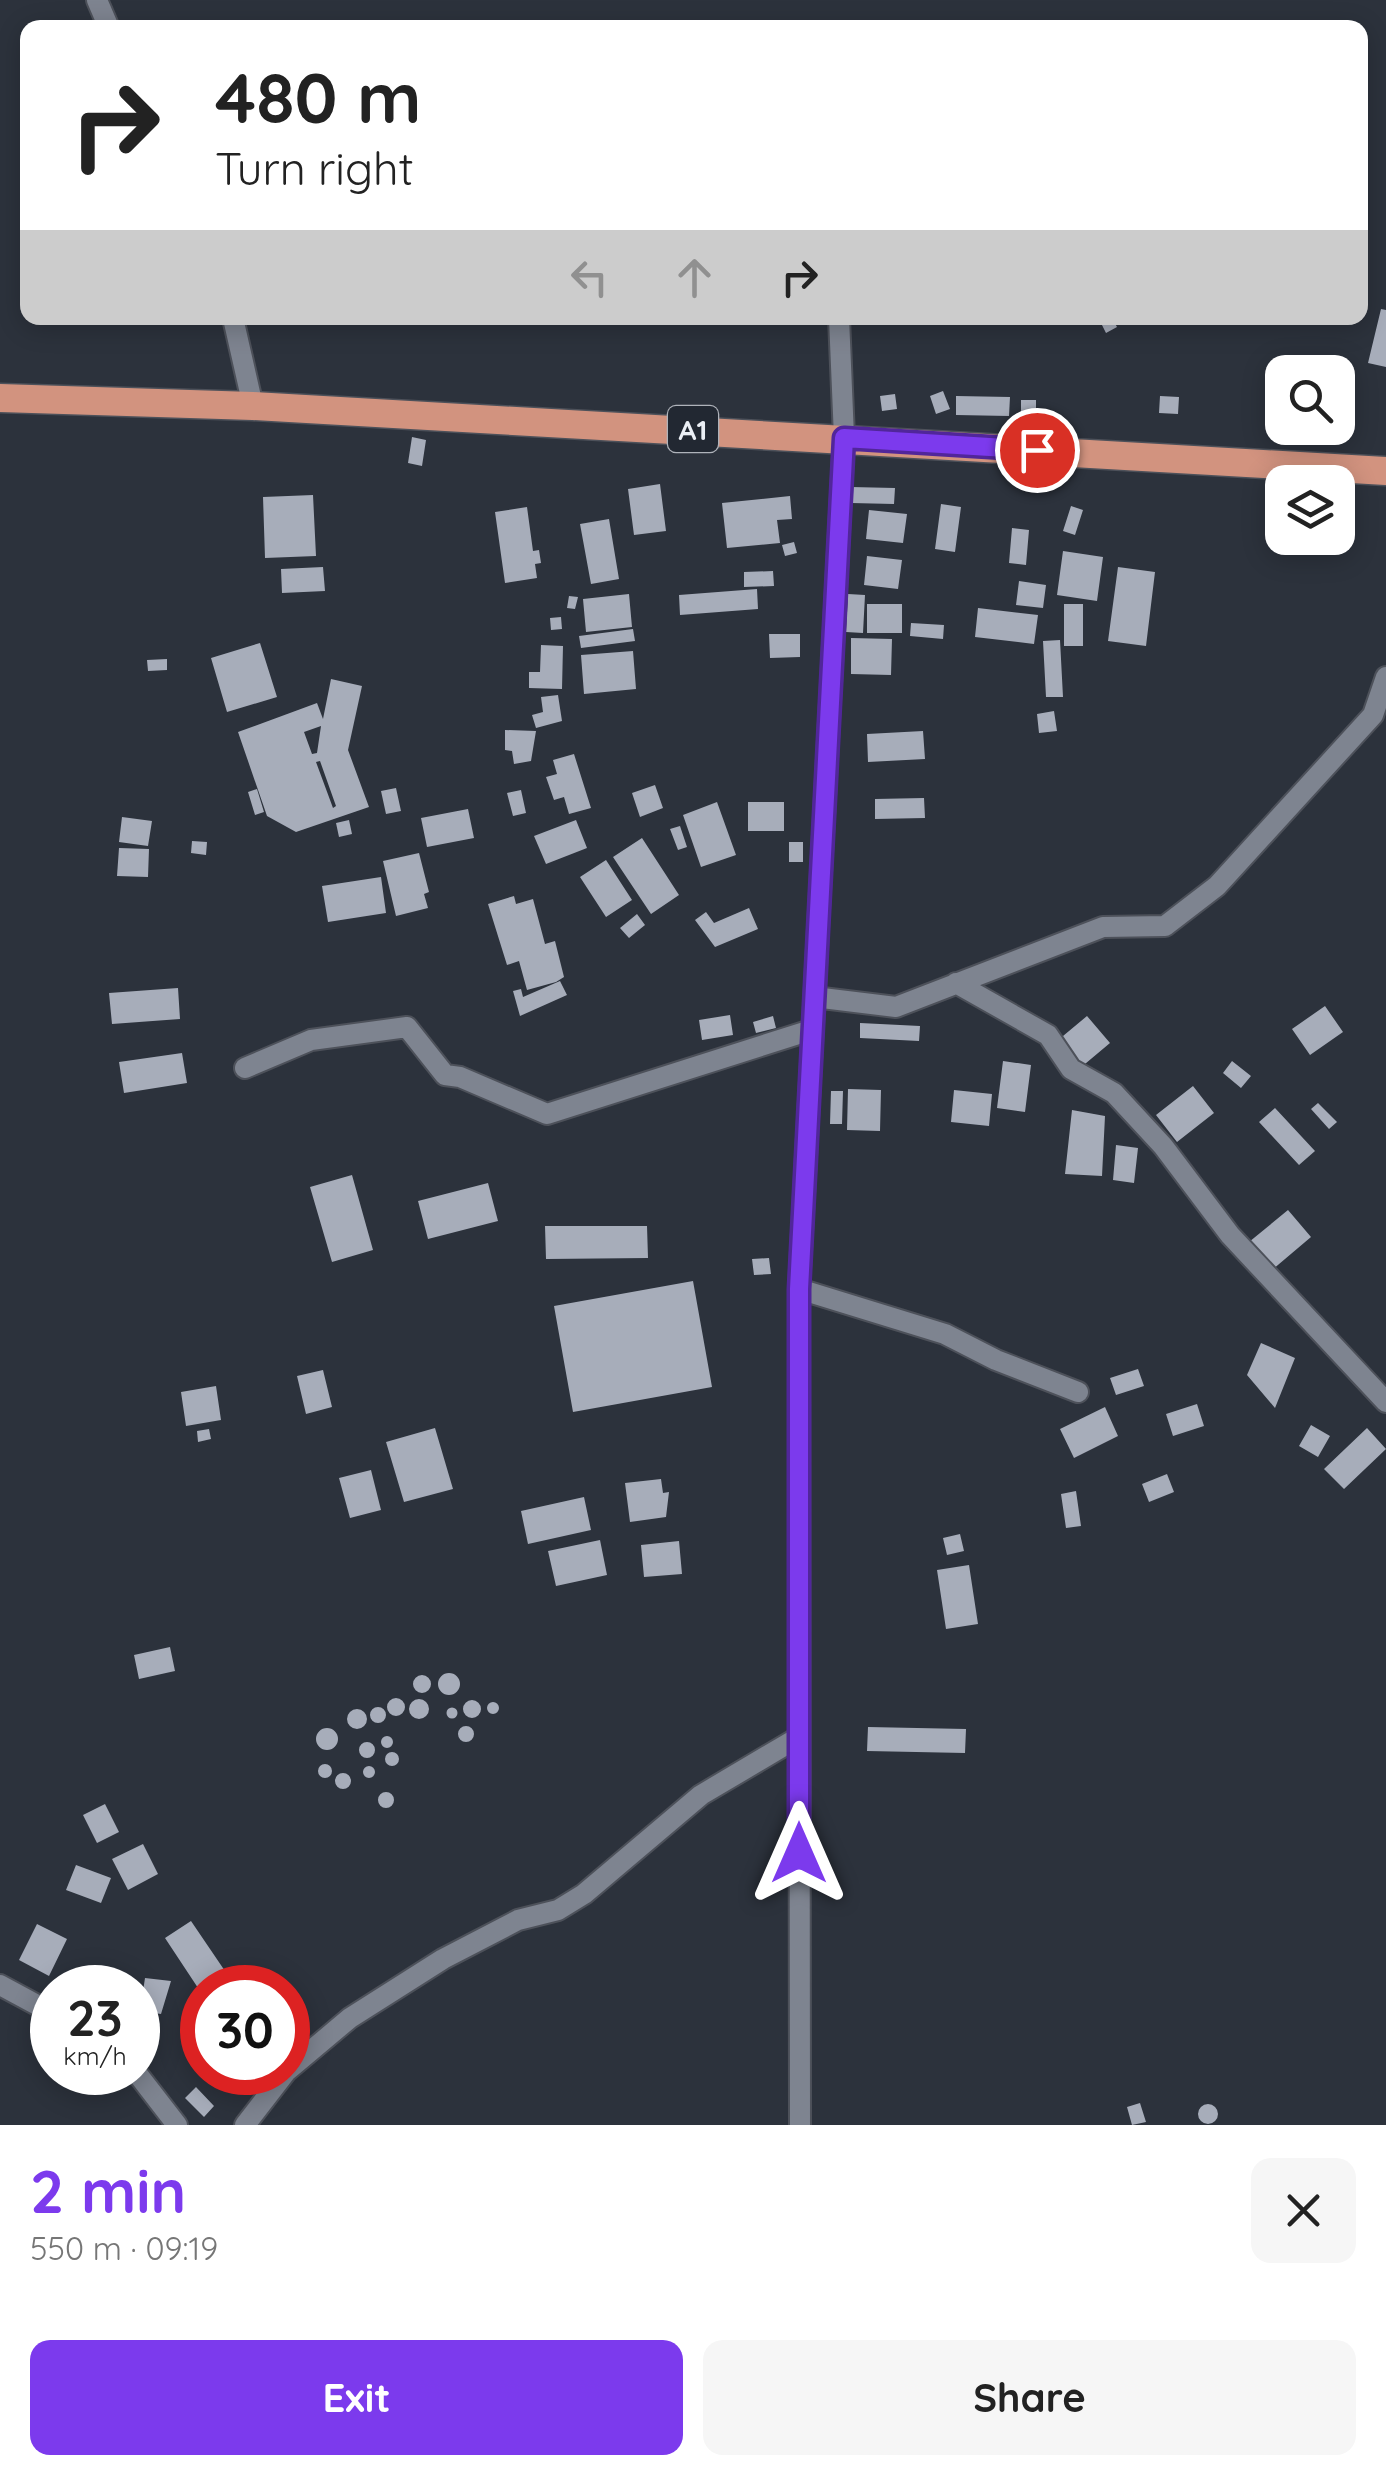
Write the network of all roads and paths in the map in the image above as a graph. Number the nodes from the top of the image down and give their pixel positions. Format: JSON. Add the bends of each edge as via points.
{"nodes":[{"id":1,"x":235,"y":325,"type":"edge"},
{"id":2,"x":839,"y":325,"type":"edge"},
{"id":3,"x":0,"y":398,"type":"edge"},
{"id":4,"x":253,"y":406,"type":"junction"},
{"id":5,"x":844,"y":438,"type":"junction"},
{"id":6,"x":1386,"y":471,"type":"edge"},
{"id":7,"x":1386,"y":677,"type":"edge"},
{"id":8,"x":956,"y":983,"type":"junction"},
{"id":9,"x":814,"y":996,"type":"junction"},
{"id":10,"x":811,"y":1030,"type":"junction"},
{"id":11,"x":245,"y":1068,"type":"dead end"},
{"id":12,"x":799,"y":1289,"type":"junction"},
{"id":13,"x":1078,"y":1392,"type":"dead end"},
{"id":14,"x":1386,"y":1402,"type":"edge"},
{"id":15,"x":798,"y":1737,"type":"junction"},
{"id":16,"x":0,"y":1985,"type":"edge"},
{"id":17,"x":30,"y":2002,"type":"edge"},
{"id":18,"x":310,"y":2052,"type":"edge"},
{"id":19,"x":154,"y":2095,"type":"edge"},
{"id":20,"x":268,"y":2095,"type":"edge"},
{"id":21,"x":177,"y":2125,"type":"edge"},
{"id":22,"x":244,"y":2125,"type":"edge"},
{"id":23,"x":800,"y":2125,"type":"edge"}],
"edges":[{"from":1,"to":4,"type":"street"},
{"from":2,"to":5,"type":"street"},
{"from":3,"to":4,"type":"highway","number":"A1"},
{"from":4,"to":5,"type":"highway","number":"A1"},
{"from":5,"to":6,"type":"highway","number":"A1"},
{"from":5,"to":9,"type":"street"},
{"from":7,"to":8,"type":"street","via":[[1373,715],[1216,886],[1165,926],[1103,927]]},
{"from":8,"to":9,"type":"street","via":[[896,1007]]},
{"from":8,"to":14,"type":"street","via":[[1048,1035],[1071,1069],[1114,1093],[1230,1235]]},
{"from":9,"to":10,"type":"street"},
{"from":10,"to":11,"type":"street","via":[[548,1114],[445,1075],[407,1027],[312,1040]]},
{"from":10,"to":12,"type":"street"},
{"from":12,"to":13,"type":"street","via":[[945,1334]]},
{"from":12,"to":15,"type":"street"},
{"from":15,"to":18,"type":"street","via":[[701,1795],[584,1894],[443,1958]]},
{"from":15,"to":23,"type":"street"},
{"from":16,"to":17,"type":"street"},
{"from":19,"to":21,"type":"street"},
{"from":20,"to":22,"type":"street"}]}
